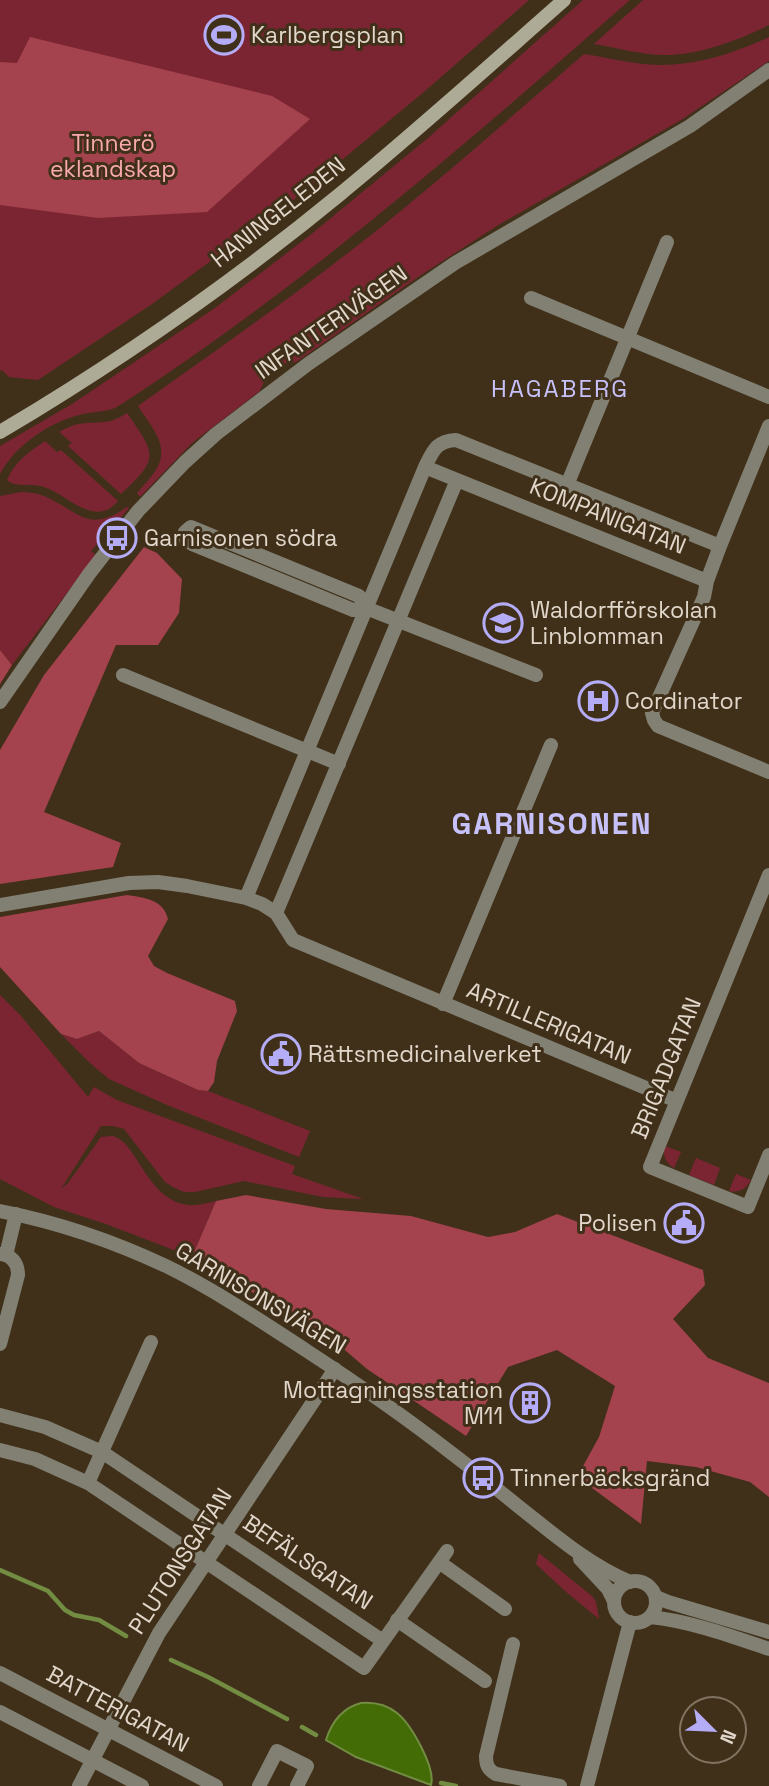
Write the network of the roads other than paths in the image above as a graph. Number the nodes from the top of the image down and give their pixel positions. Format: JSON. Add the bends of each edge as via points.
{"nodes":[{"id":1,"x":564,"y":0,"type":"edge"},
{"id":2,"x":769,"y":70,"type":"edge"},
{"id":3,"x":667,"y":242,"type":"dead end"},
{"id":4,"x":531,"y":298,"type":"dead end"},
{"id":5,"x":627,"y":338,"type":"junction"},
{"id":6,"x":769,"y":397,"type":"edge"},
{"id":7,"x":769,"y":426,"type":"edge"},
{"id":8,"x":0,"y":432,"type":"edge"},
{"id":9,"x":425,"y":467,"type":"junction"},
{"id":10,"x":457,"y":480,"type":"junction"},
{"id":11,"x":567,"y":485,"type":"junction"},
{"id":12,"x":720,"y":546,"type":"junction"},
{"id":13,"x":707,"y":581,"type":"junction"},
{"id":14,"x":326,"y":582,"type":"junction"},
{"id":15,"x":320,"y":596,"type":"junction"},
{"id":16,"x":366,"y":608,"type":"junction"},
{"id":17,"x":398,"y":621,"type":"junction"},
{"id":18,"x":122,"y":675,"type":"dead end"},
{"id":19,"x":537,"y":675,"type":"dead end"},
{"id":20,"x":0,"y":702,"type":"edge"},
{"id":21,"x":551,"y":745,"type":"dead end"},
{"id":22,"x":307,"y":751,"type":"junction"},
{"id":23,"x":339,"y":764,"type":"junction"},
{"id":24,"x":769,"y":772,"type":"edge"},
{"id":25,"x":769,"y":875,"type":"edge"},
{"id":26,"x":246,"y":898,"type":"junction"},
{"id":27,"x":0,"y":905,"type":"edge"},
{"id":28,"x":276,"y":913,"type":"junction"},
{"id":29,"x":443,"y":1003,"type":"junction"},
{"id":30,"x":677,"y":1101,"type":"junction"},
{"id":31,"x":769,"y":1155,"type":"edge"},
{"id":32,"x":0,"y":1211,"type":"edge"},
{"id":33,"x":16,"y":1214,"type":"junction"},
{"id":34,"x":3,"y":1254,"type":"edge"},
{"id":35,"x":151,"y":1342,"type":"dead end"},
{"id":36,"x":0,"y":1344,"type":"edge"},
{"id":37,"x":335,"y":1369,"type":"junction"},
{"id":38,"x":0,"y":1415,"type":"edge"},
{"id":39,"x":0,"y":1450,"type":"edge"},
{"id":40,"x":103,"y":1452,"type":"junction"},
{"id":41,"x":88,"y":1483,"type":"junction"},
{"id":42,"x":225,"y":1533,"type":"junction"},
{"id":43,"x":573,"y":1550,"type":"junction"},
{"id":44,"x":206,"y":1562,"type":"junction"},
{"id":45,"x":631,"y":1582,"type":"junction"},
{"id":46,"x":656,"y":1597,"type":"junction"},
{"id":47,"x":614,"y":1601,"type":"junction"},
{"id":48,"x":505,"y":1609,"type":"dead end"},
{"id":49,"x":650,"y":1617,"type":"junction"},
{"id":50,"x":397,"y":1620,"type":"junction"},
{"id":51,"x":630,"y":1622,"type":"junction"},
{"id":52,"x":769,"y":1632,"type":"edge"},
{"id":53,"x":383,"y":1641,"type":"junction"},
{"id":54,"x":513,"y":1644,"type":"dead end"},
{"id":55,"x":769,"y":1649,"type":"edge"},
{"id":56,"x":0,"y":1673,"type":"edge"},
{"id":57,"x":485,"y":1681,"type":"dead end"},
{"id":58,"x":0,"y":1712,"type":"edge"},
{"id":59,"x":108,"y":1729,"type":"junction"},
{"id":60,"x":92,"y":1760,"type":"junction"},
{"id":61,"x":79,"y":1786,"type":"edge"},
{"id":62,"x":142,"y":1786,"type":"edge"},
{"id":63,"x":216,"y":1786,"type":"edge"},
{"id":64,"x":259,"y":1786,"type":"edge"},
{"id":65,"x":297,"y":1786,"type":"edge"},
{"id":66,"x":560,"y":1786,"type":"edge"},
{"id":67,"x":587,"y":1786,"type":"edge"}],
"edges":[{"from":1,"to":8,"type":"main road","name":"HANINGELEDEN","via":[[338,196],[231,279]]},
{"from":2,"to":20,"type":"street","name":"INFANTERIVÄGEN","via":[[690,126],[497,237],[387,308],[216,434],[138,511]]},
{"from":3,"to":5,"type":"street","name":"KOMPANIGATAN"},
{"from":4,"to":5,"type":"street"},
{"from":5,"to":6,"type":"street"},
{"from":5,"to":11,"type":"street","name":"KOMPANIGATAN"},
{"from":7,"to":12,"type":"street","name":"KOMPANIGATAN"},
{"from":9,"to":10,"type":"street","name":"KOMPANIGATAN"},
{"from":9,"to":11,"type":"street","name":"KOMPANIGATAN","via":[[437,446],[456,440]]},
{"from":9,"to":16,"type":"street","name":"KOMPANIGATAN"},
{"from":10,"to":13,"type":"street","name":"KOMPANIGATAN"},
{"from":10,"to":17,"type":"street"},
{"from":11,"to":12,"type":"street","name":"KOMPANIGATAN"},
{"from":12,"to":13,"type":"street","name":"KOMPANIGATAN"},
{"from":13,"to":24,"type":"street","via":[[652,713],[654,720],[658,726]]},
{"from":14,"to":15,"type":"street"},
{"from":14,"to":15,"type":"street","via":[[197,528],[185,532],[191,544]]},
{"from":14,"to":16,"type":"street","via":[[359,596]]},
{"from":15,"to":16,"type":"street","via":[[353,610]]},
{"from":16,"to":17,"type":"street"},
{"from":16,"to":22,"type":"street","name":"KOMPANIGATAN"},
{"from":17,"to":19,"type":"street"},
{"from":17,"to":23,"type":"street"},
{"from":18,"to":22,"type":"street"},
{"from":21,"to":29,"type":"street","name":"ARTILLERIGATAN"},
{"from":22,"to":23,"type":"street"},
{"from":22,"to":26,"type":"street","name":"KOMPANIGATAN"},
{"from":23,"to":28,"type":"street"},
{"from":25,"to":30,"type":"street","name":"BRIGADGATAN"},
{"from":26,"to":27,"type":"street","name":"ARTILLERIGATAN","via":[[158,882]]},
{"from":26,"to":28,"type":"street","name":"ARTILLERIGATAN"},
{"from":28,"to":29,"type":"street","name":"ARTILLERIGATAN","via":[[293,940]]},
{"from":29,"to":30,"type":"street","name":"ARTILLERIGATAN"},
{"from":30,"to":31,"type":"street","name":"BRIGADGATAN","via":[[650,1167],[748,1207]]},
{"from":32,"to":33,"type":"street","name":"GARNISONSVÄGEN"},
{"from":33,"to":34,"type":"street"},
{"from":33,"to":37,"type":"street","name":"GARNISONSVÄGEN","via":[[99,1238],[166,1266]]},
{"from":34,"to":36,"type":"street","via":[[15,1261],[18,1275]]},
{"from":35,"to":40,"type":"street"},
{"from":37,"to":42,"type":"street","name":"PLUTONSGATAN"},
{"from":37,"to":43,"type":"street","name":"GARNISONSVÄGEN","via":[[448,1450]]},
{"from":38,"to":40,"type":"street","name":"BEFÄLSGATAN","via":[[46,1427]]},
{"from":39,"to":41,"type":"street","via":[[35,1459]]},
{"from":40,"to":41,"type":"street"},
{"from":40,"to":42,"type":"street","name":"BEFÄLSGATAN"},
{"from":41,"to":44,"type":"street"},
{"from":42,"to":44,"type":"street","name":"PLUTONSGATAN"},
{"from":42,"to":53,"type":"street","name":"BEFÄLSGATAN"},
{"from":43,"to":45,"type":"street","name":"GARNISONSVÄGEN"},
{"from":43,"to":47,"type":"street","name":"GARNISONSVÄGEN"},
{"from":44,"to":53,"type":"street","via":[[364,1668]]},
{"from":44,"to":59,"type":"street","name":"PLUTONSGATAN","via":[[159,1633]]},
{"from":45,"to":46,"type":"street","via":[[646,1583]]},
{"from":45,"to":47,"type":"street","via":[[617,1591]]},
{"from":46,"to":49,"type":"street"},
{"from":46,"to":52,"type":"street"},
{"from":47,"to":51,"type":"street","via":[[618,1615]]},
{"from":48,"to":50,"type":"street","via":[[443,1557]]},
{"from":49,"to":51,"type":"street"},
{"from":49,"to":55,"type":"street"},
{"from":50,"to":53,"type":"street"},
{"from":50,"to":57,"type":"street"},
{"from":51,"to":67,"type":"street"},
{"from":54,"to":66,"type":"street","via":[[487,1765],[496,1774]]},
{"from":56,"to":59,"type":"street","name":"BATTERIGATAN"},
{"from":58,"to":60,"type":"street"},
{"from":59,"to":60,"type":"street","name":"PLUTONSGATAN"},
{"from":59,"to":63,"type":"street","name":"BATTERIGATAN"},
{"from":60,"to":61,"type":"street","name":"PLUTONSGATAN"},
{"from":60,"to":62,"type":"street"},
{"from":64,"to":65,"type":"street","via":[[277,1751],[307,1766]]}]}
